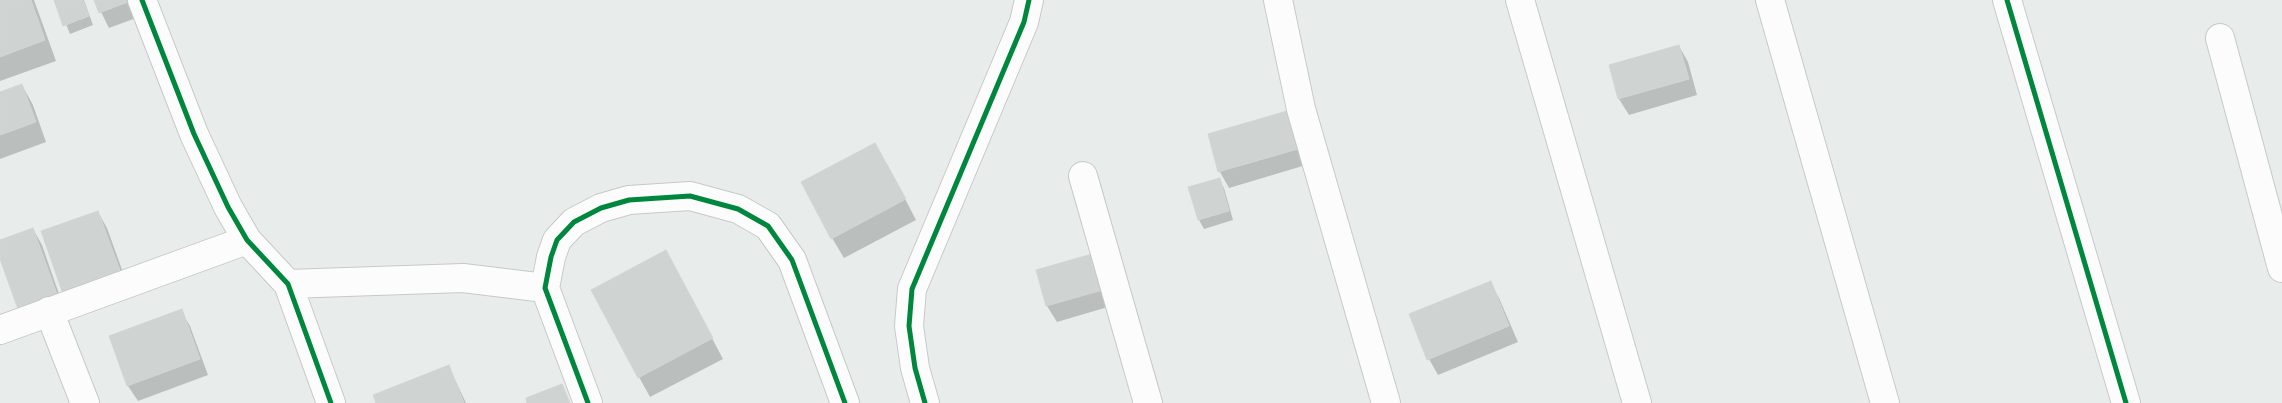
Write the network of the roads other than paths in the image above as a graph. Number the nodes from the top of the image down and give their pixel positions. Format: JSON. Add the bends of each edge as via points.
{"nodes":[{"id":1,"x":142,"y":0,"type":"edge"},
{"id":2,"x":1029,"y":0,"type":"edge"},
{"id":3,"x":1278,"y":0,"type":"edge"},
{"id":4,"x":1520,"y":0,"type":"edge"},
{"id":5,"x":1770,"y":0,"type":"edge"},
{"id":6,"x":2007,"y":0,"type":"edge"},
{"id":7,"x":2220,"y":38,"type":"dead end"},
{"id":8,"x":1083,"y":176,"type":"dead end"},
{"id":9,"x":247,"y":240,"type":"junction"},
{"id":10,"x":2282,"y":268,"type":"edge"},
{"id":11,"x":288,"y":284,"type":"junction"},
{"id":12,"x":545,"y":288,"type":"junction"},
{"id":13,"x":49,"y":311,"type":"junction"},
{"id":14,"x":0,"y":330,"type":"edge"},
{"id":15,"x":85,"y":403,"type":"edge"},
{"id":16,"x":331,"y":403,"type":"edge"},
{"id":17,"x":588,"y":403,"type":"edge"},
{"id":18,"x":845,"y":403,"type":"edge"},
{"id":19,"x":924,"y":403,"type":"edge"},
{"id":20,"x":1148,"y":403,"type":"edge"},
{"id":21,"x":1386,"y":403,"type":"edge"},
{"id":22,"x":1637,"y":403,"type":"edge"},
{"id":23,"x":1885,"y":403,"type":"edge"},
{"id":24,"x":2126,"y":403,"type":"edge"}],
"edges":[{"from":1,"to":9,"type":"street","via":[[194,134]]},
{"from":2,"to":19,"type":"street","via":[[1024,22],[912,289],[909,326]]},
{"from":3,"to":21,"type":"street","via":[[1301,109]]},
{"from":4,"to":22,"type":"street"},
{"from":5,"to":23,"type":"street"},
{"from":6,"to":24,"type":"street"},
{"from":7,"to":10,"type":"street"},
{"from":8,"to":20,"type":"street"},
{"from":9,"to":11,"type":"street"},
{"from":9,"to":13,"type":"street"},
{"from":11,"to":12,"type":"street","via":[[463,278]]},
{"from":11,"to":16,"type":"street"},
{"from":12,"to":17,"type":"street"},
{"from":12,"to":18,"type":"street","via":[[557,240],[574,222],[602,208],[629,200],[690,196],[738,209],[768,226],[792,260]]},
{"from":13,"to":14,"type":"street"},
{"from":13,"to":15,"type":"street"}]}
